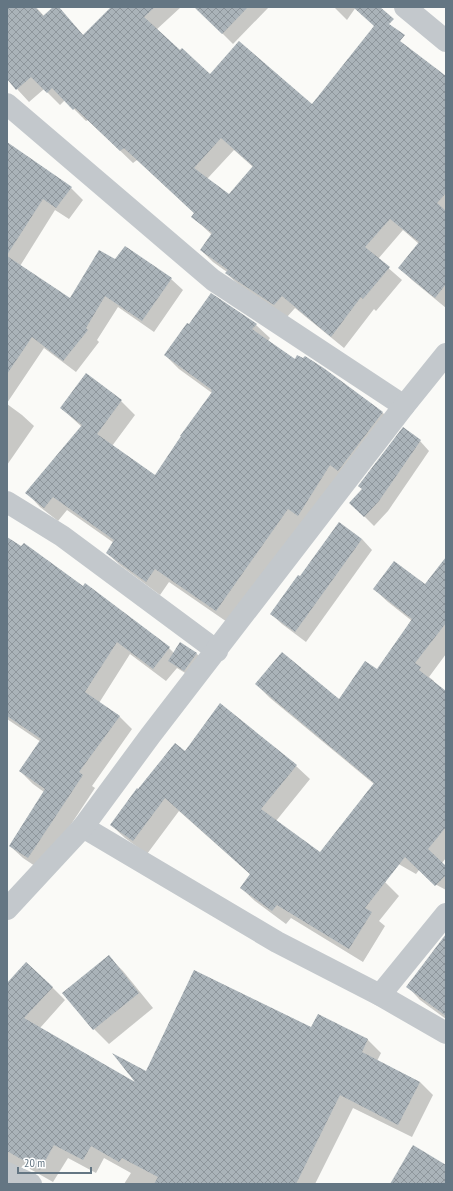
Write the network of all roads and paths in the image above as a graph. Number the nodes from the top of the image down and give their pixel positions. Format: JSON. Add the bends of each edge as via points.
{"nodes":[{"id":1,"x":405,"y":7,"type":"edge"},
{"id":2,"x":446,"y":41,"type":"edge"},
{"id":3,"x":7,"y":104,"type":"edge"},
{"id":4,"x":446,"y":354,"type":"edge"},
{"id":5,"x":404,"y":406,"type":"junction"},
{"id":6,"x":7,"y":502,"type":"edge"},
{"id":7,"x":217,"y":651,"type":"junction"},
{"id":8,"x":83,"y":827,"type":"junction"},
{"id":9,"x":7,"y":909,"type":"edge"},
{"id":10,"x":446,"y":914,"type":"edge"},
{"id":11,"x":380,"y":994,"type":"junction"},
{"id":12,"x":446,"y":1033,"type":"edge"},
{"id":13,"x":7,"y":1173,"type":"edge"},
{"id":14,"x":31,"y":1184,"type":"edge"}],
"edges":[{"from":1,"to":2,"type":"street"},
{"from":3,"to":5,"type":"street","via":[[213,280]]},
{"from":4,"to":5,"type":"street"},
{"from":5,"to":7,"type":"street"},
{"from":6,"to":7,"type":"street","via":[[62,536]]},
{"from":7,"to":8,"type":"street"},
{"from":8,"to":9,"type":"street"},
{"from":8,"to":11,"type":"street","via":[[277,942]]},
{"from":10,"to":11,"type":"street"},
{"from":11,"to":12,"type":"street"},
{"from":13,"to":14,"type":"street"}]}
